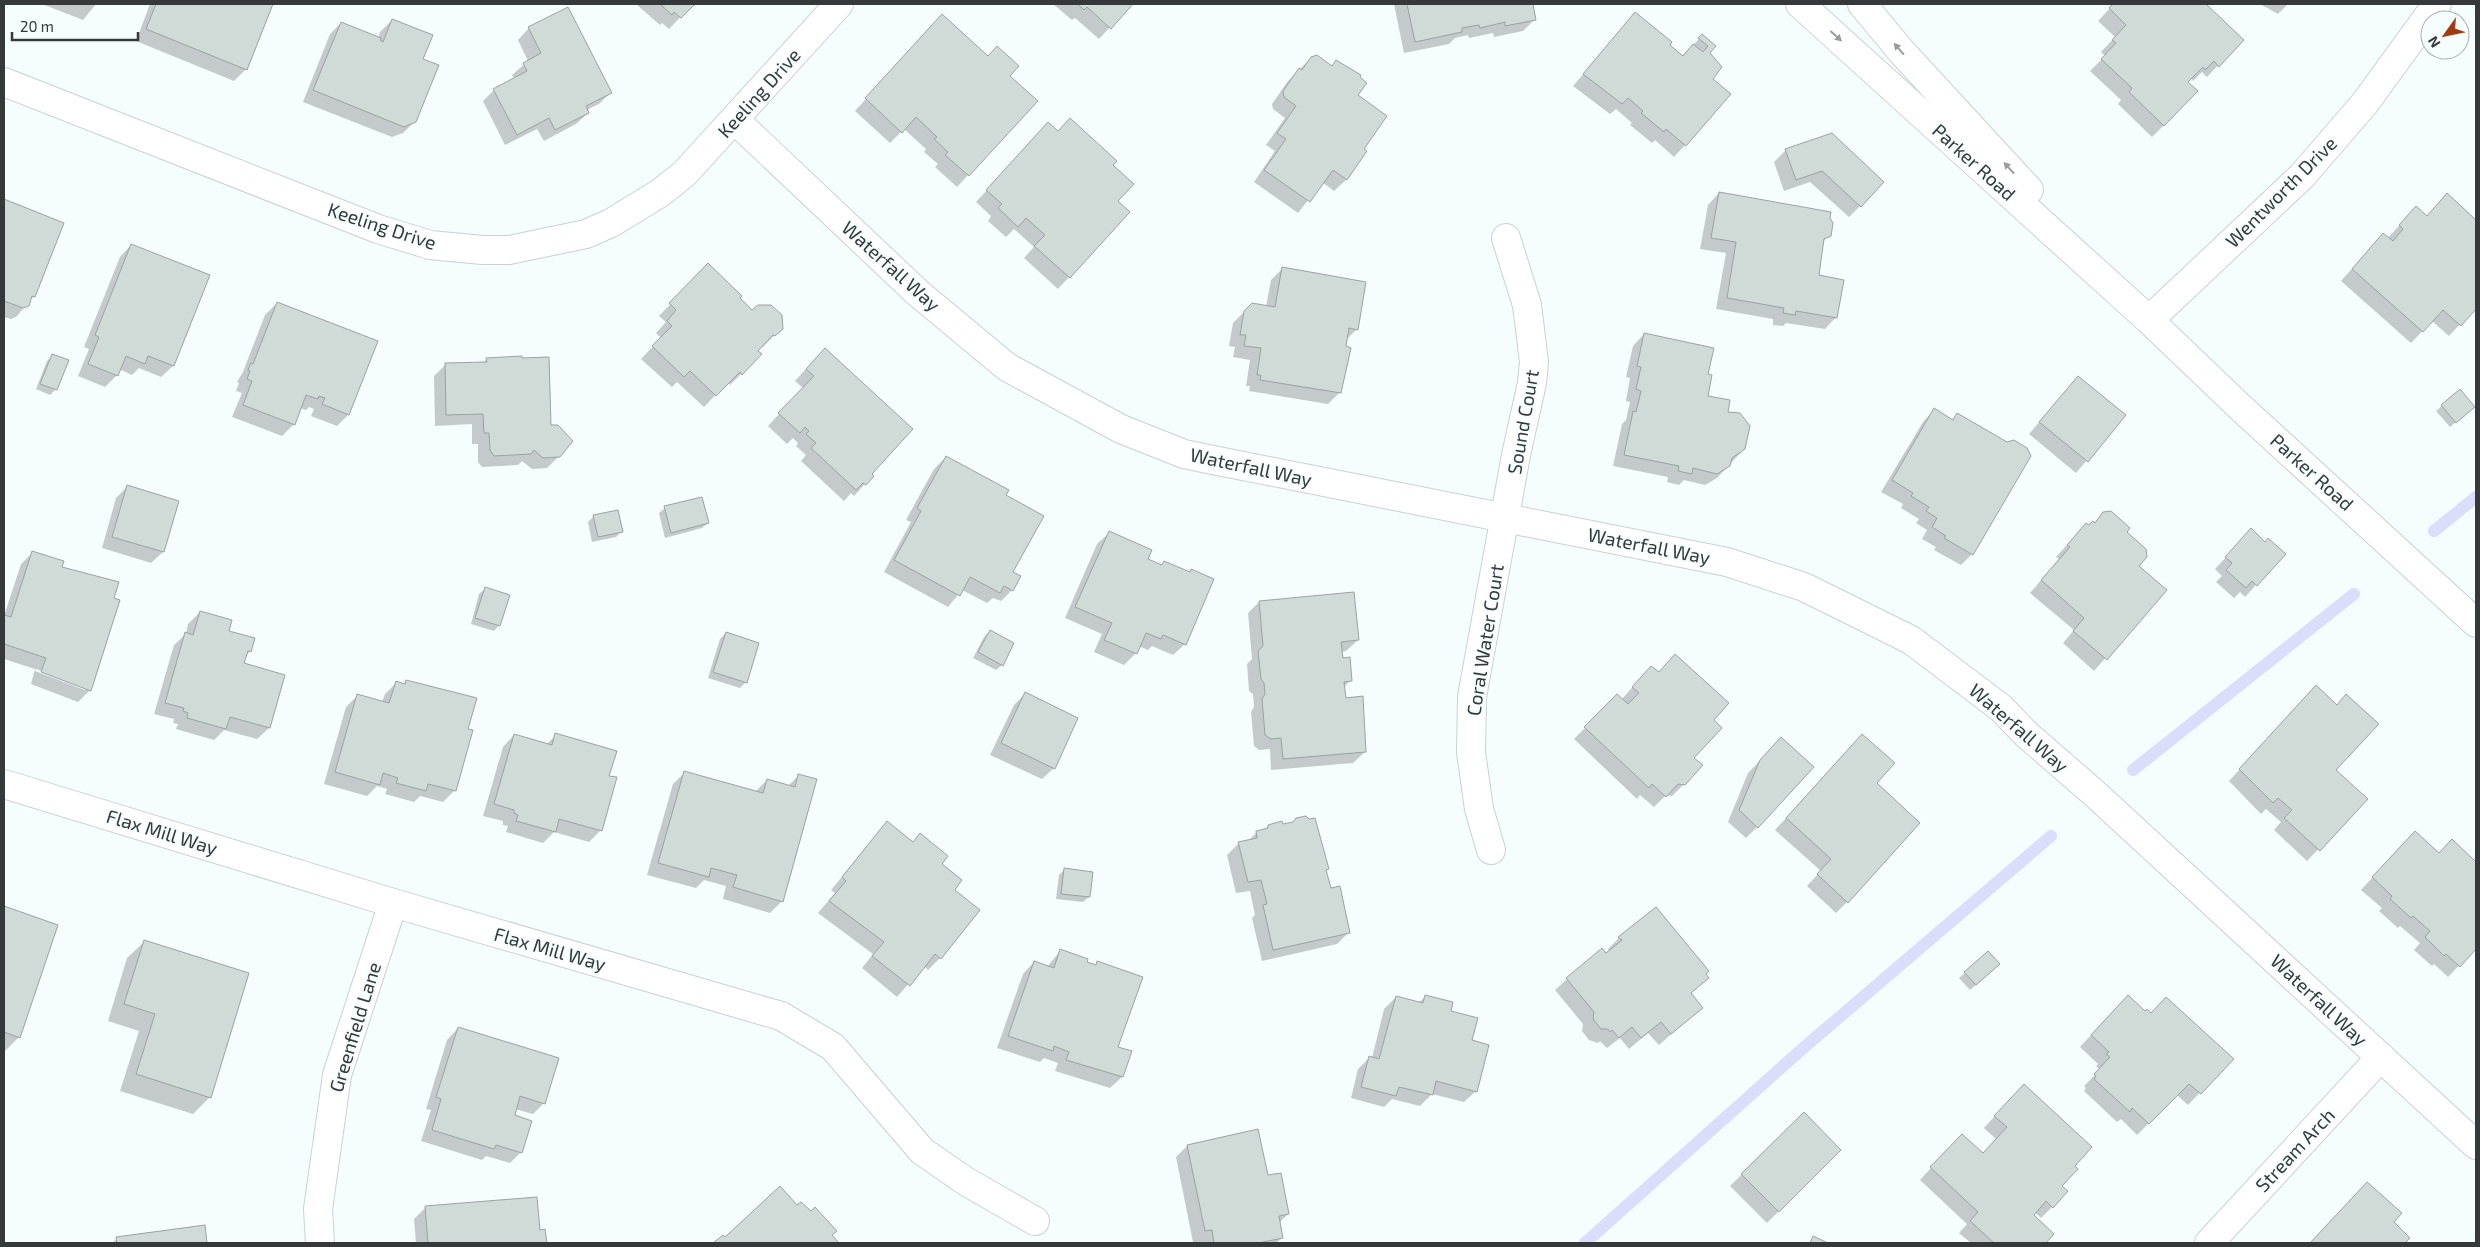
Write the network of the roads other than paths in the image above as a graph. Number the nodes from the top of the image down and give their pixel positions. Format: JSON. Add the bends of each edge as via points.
{"nodes":[{"id":1,"x":839,"y":4,"type":"edge"},
{"id":2,"x":1800,"y":4,"type":"edge"},
{"id":3,"x":1862,"y":4,"type":"edge"},
{"id":4,"x":2437,"y":4,"type":"edge"},
{"id":5,"x":4,"y":82,"type":"edge"},
{"id":6,"x":734,"y":120,"type":"junction"},
{"id":7,"x":1506,"y":238,"type":"dead end"},
{"id":8,"x":2149,"y":320,"type":"junction"},
{"id":9,"x":1506,"y":519,"type":"junction"},
{"id":10,"x":2476,"y":623,"type":"edge"},
{"id":11,"x":4,"y":784,"type":"edge"},
{"id":12,"x":1491,"y":850,"type":"dead end"},
{"id":13,"x":394,"y":903,"type":"junction"},
{"id":14,"x":2380,"y":1057,"type":"junction"},
{"id":15,"x":2476,"y":1145,"type":"edge"},
{"id":16,"x":1035,"y":1221,"type":"dead end"},
{"id":17,"x":320,"y":1243,"type":"edge"},
{"id":18,"x":2209,"y":1243,"type":"edge"}],
"edges":[{"from":1,"to":6,"type":"street","name":"Keeling Drive"},
{"from":2,"to":8,"type":"street","name":"Parker Road","one_way":true},
{"from":8,"to":3,"type":"street","name":"Parker Road","one_way":true,"via":[[1901,51]]},
{"from":4,"to":8,"type":"street","name":"Wentworth Drive","via":[[2365,103],[2302,176]]},
{"from":5,"to":6,"type":"street","name":"Keeling Drive","via":[[378,229],[430,245],[483,250],[509,250],[576,236],[611,223],[684,174]]},
{"from":6,"to":9,"type":"street","name":"Waterfall Way","via":[[918,293],[1007,367],[1120,429],[1184,454]]},
{"from":7,"to":9,"type":"street","name":"Sound Court","via":[[1527,305],[1534,362]]},
{"from":8,"to":10,"type":"street","name":"Parker Road"},
{"from":9,"to":12,"type":"street","name":"Coral Water Court","via":[[1472,697],[1471,752],[1479,809]]},
{"from":9,"to":14,"type":"street","name":"Waterfall Way","via":[[1727,562],[1804,587],[1911,640],[2001,708]]},
{"from":11,"to":13,"type":"street","name":"Flax Mill Way"},
{"from":13,"to":16,"type":"street","name":"Flax Mill Way","via":[[781,1016],[833,1047],[922,1151]]},
{"from":13,"to":17,"type":"street","name":"Greenfield Lane","via":[[337,1075],[318,1209]]},
{"from":14,"to":15,"type":"street","name":"Waterfall Way"},
{"from":14,"to":18,"type":"street","name":"Stream Arch"}]}
